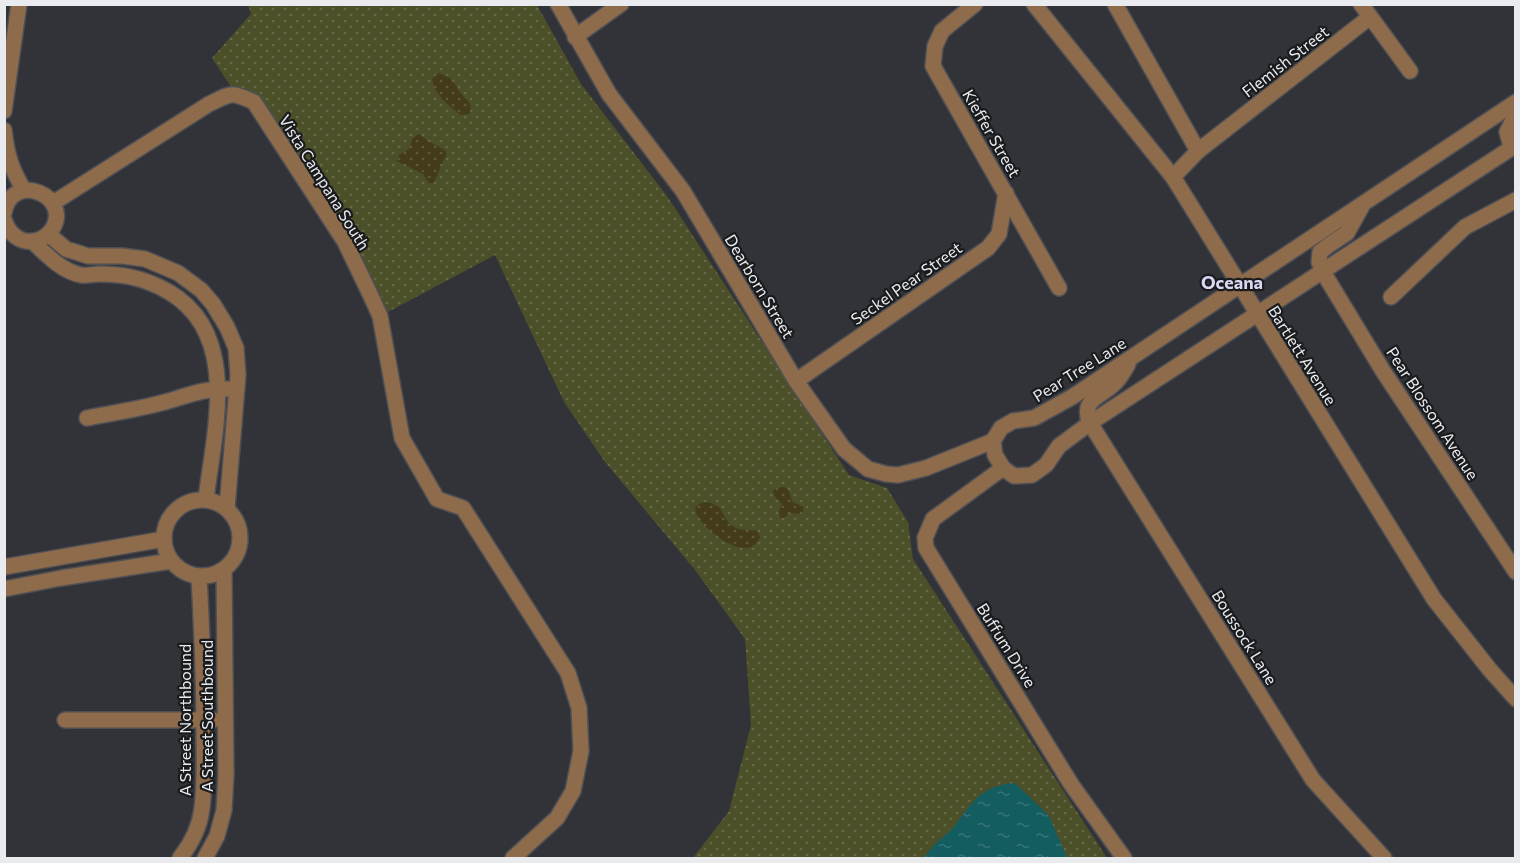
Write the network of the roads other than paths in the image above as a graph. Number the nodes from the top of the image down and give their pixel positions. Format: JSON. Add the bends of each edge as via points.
{"nodes":[{"id":1,"x":20,"y":4,"type":"edge"},
{"id":2,"x":558,"y":4,"type":"edge"},
{"id":3,"x":621,"y":4,"type":"edge"},
{"id":4,"x":975,"y":4,"type":"edge"},
{"id":5,"x":1034,"y":4,"type":"edge"},
{"id":6,"x":1115,"y":4,"type":"edge"},
{"id":7,"x":1365,"y":11,"type":"edge"},
{"id":8,"x":575,"y":37,"type":"junction"},
{"id":9,"x":1410,"y":71,"type":"dead end"},
{"id":10,"x":1515,"y":102,"type":"edge"},
{"id":11,"x":4,"y":111,"type":"edge"},
{"id":12,"x":1515,"y":118,"type":"edge"},
{"id":13,"x":4,"y":130,"type":"edge"},
{"id":14,"x":1514,"y":149,"type":"edge"},
{"id":15,"x":1198,"y":152,"type":"junction"},
{"id":16,"x":1173,"y":177,"type":"junction"},
{"id":17,"x":24,"y":190,"type":"junction"},
{"id":18,"x":1006,"y":193,"type":"junction"},
{"id":19,"x":1515,"y":200,"type":"edge"},
{"id":20,"x":52,"y":203,"type":"junction"},
{"id":21,"x":1364,"y":203,"type":"junction"},
{"id":22,"x":6,"y":216,"type":"edge"},
{"id":23,"x":48,"y":234,"type":"junction"},
{"id":24,"x":32,"y":241,"type":"junction"},
{"id":25,"x":1323,"y":272,"type":"junction"},
{"id":26,"x":189,"y":281,"type":"junction"},
{"id":27,"x":1240,"y":286,"type":"junction"},
{"id":28,"x":1059,"y":288,"type":"dead end"},
{"id":29,"x":178,"y":297,"type":"junction"},
{"id":30,"x":1391,"y":297,"type":"dead end"},
{"id":31,"x":1257,"y":314,"type":"junction"},
{"id":32,"x":1133,"y":357,"type":"junction"},
{"id":33,"x":796,"y":381,"type":"junction"},
{"id":34,"x":218,"y":389,"type":"junction"},
{"id":35,"x":237,"y":389,"type":"junction"},
{"id":36,"x":87,"y":418,"type":"dead end"},
{"id":37,"x":1090,"y":423,"type":"junction"},
{"id":38,"x":993,"y":441,"type":"junction"},
{"id":39,"x":1003,"y":468,"type":"junction"},
{"id":40,"x":206,"y":499,"type":"junction"},
{"id":41,"x":227,"y":508,"type":"junction"},
{"id":42,"x":164,"y":539,"type":"junction"},
{"id":43,"x":171,"y":561,"type":"junction"},
{"id":44,"x":4,"y":567,"type":"edge"},
{"id":45,"x":224,"y":570,"type":"junction"},
{"id":46,"x":1515,"y":572,"type":"edge"},
{"id":47,"x":199,"y":577,"type":"junction"},
{"id":48,"x":4,"y":589,"type":"edge"},
{"id":49,"x":1515,"y":699,"type":"edge"},
{"id":50,"x":65,"y":720,"type":"dead end"},
{"id":51,"x":204,"y":720,"type":"junction"},
{"id":52,"x":225,"y":720,"type":"junction"},
{"id":53,"x":180,"y":858,"type":"edge"},
{"id":54,"x":205,"y":858,"type":"edge"},
{"id":55,"x":513,"y":858,"type":"edge"},
{"id":56,"x":1124,"y":858,"type":"edge"},
{"id":57,"x":1384,"y":858,"type":"edge"}],
"edges":[{"from":1,"to":11,"type":"street"},
{"from":2,"to":8,"type":"street","name":"Dearborn Street"},
{"from":3,"to":8,"type":"street"},
{"from":4,"to":18,"type":"street","name":"Kieffer Street","via":[[942,31],[935,46],[933,66]]},
{"from":5,"to":16,"type":"street","name":"Bartlett Avenue"},
{"from":6,"to":15,"type":"street"},
{"from":7,"to":9,"type":"street","name":"Flemish Street"},
{"from":7,"to":15,"type":"street","name":"Flemish Street"},
{"from":8,"to":33,"type":"street","name":"Dearborn Street","via":[[609,94],[683,191]]},
{"from":10,"to":21,"type":"street","name":"Pear Tree Lane"},
{"from":12,"to":14,"type":"street","via":[[1507,132]]},
{"from":13,"to":17,"type":"street","via":[[14,174]]},
{"from":14,"to":25,"type":"street"},
{"from":15,"to":16,"type":"street","name":"Flemish Street"},
{"from":16,"to":27,"type":"street","name":"Bartlett Avenue"},
{"from":17,"to":20,"type":"street","via":[[35,190]]},
{"from":17,"to":22,"type":"street","via":[[14,195]]},
{"from":18,"to":28,"type":"street","name":"Kieffer Street"},
{"from":18,"to":33,"type":"street","name":"Seckel Pear Street","via":[[999,234],[988,248]]},
{"from":19,"to":30,"type":"street","via":[[1465,227]]},
{"from":20,"to":23,"type":"street","via":[[56,219]]},
{"from":20,"to":55,"type":"street","name":"Vista Campana South","via":[[229,94],[254,102],[345,242],[380,316],[402,438],[437,499],[463,508],[568,673],[579,708],[581,751],[573,791],[557,818]]},
{"from":21,"to":25,"type":"street","via":[[1347,233],[1320,252]]},
{"from":21,"to":27,"type":"street","name":"Pear Tree Lane"},
{"from":22,"to":24,"type":"street","via":[[16,237]]},
{"from":23,"to":24,"type":"street"},
{"from":23,"to":26,"type":"street","via":[[66,249],[88,256],[145,259]]},
{"from":24,"to":29,"type":"street","via":[[53,262],[81,275],[146,280]]},
{"from":25,"to":31,"type":"street"},
{"from":25,"to":46,"type":"street","name":"Pear Blossom Avenue"},
{"from":26,"to":29,"type":"street"},
{"from":26,"to":35,"type":"street","via":[[213,304],[227,327],[236,348]]},
{"from":27,"to":31,"type":"street","name":"Bartlett Avenue"},
{"from":27,"to":32,"type":"street","name":"Pear Tree Lane"},
{"from":29,"to":34,"type":"street","via":[[206,331],[213,349]]},
{"from":31,"to":37,"type":"street"},
{"from":31,"to":49,"type":"street","name":"Bartlett Avenue","via":[[1434,599]]},
{"from":32,"to":37,"type":"street","via":[[1114,384],[1092,399],[1087,409]]},
{"from":32,"to":38,"type":"street","name":"Pear Tree Lane","via":[[1034,418],[1013,421],[1000,428]]},
{"from":33,"to":38,"type":"street","name":"Dearborn Street","via":[[844,449],[868,469],[898,474],[926,468]]},
{"from":34,"to":35,"type":"street"},
{"from":34,"to":36,"type":"street"},
{"from":34,"to":40,"type":"street"},
{"from":35,"to":41,"type":"street"},
{"from":37,"to":39,"type":"street","via":[[1059,446],[1047,465],[1032,475],[1014,476]]},
{"from":37,"to":57,"type":"street","name":"Boussock Lane","via":[[1313,780]]},
{"from":38,"to":39,"type":"street"},
{"from":39,"to":56,"type":"street","name":"Buffum Drive","via":[[933,519],[925,538],[926,548],[1071,784]]},
{"from":40,"to":41,"type":"street"},
{"from":40,"to":42,"type":"street","via":[[184,503],[169,518]]},
{"from":41,"to":45,"type":"street","via":[[237,520],[241,535],[237,555]]},
{"from":42,"to":43,"type":"street"},
{"from":42,"to":44,"type":"street"},
{"from":43,"to":47,"type":"street","via":[[183,572]]},
{"from":43,"to":48,"type":"street"},
{"from":45,"to":47,"type":"street"},
{"from":45,"to":52,"type":"street","name":"A Street Southbound"},
{"from":47,"to":51,"type":"street","name":"A Street Northbound"},
{"from":50,"to":51,"type":"street"},
{"from":51,"to":52,"type":"street"},
{"from":51,"to":53,"type":"street","name":"A Street Northbound","via":[[202,810],[196,832]]},
{"from":52,"to":54,"type":"street","name":"A Street Southbound","via":[[224,810],[218,836]]}]}
